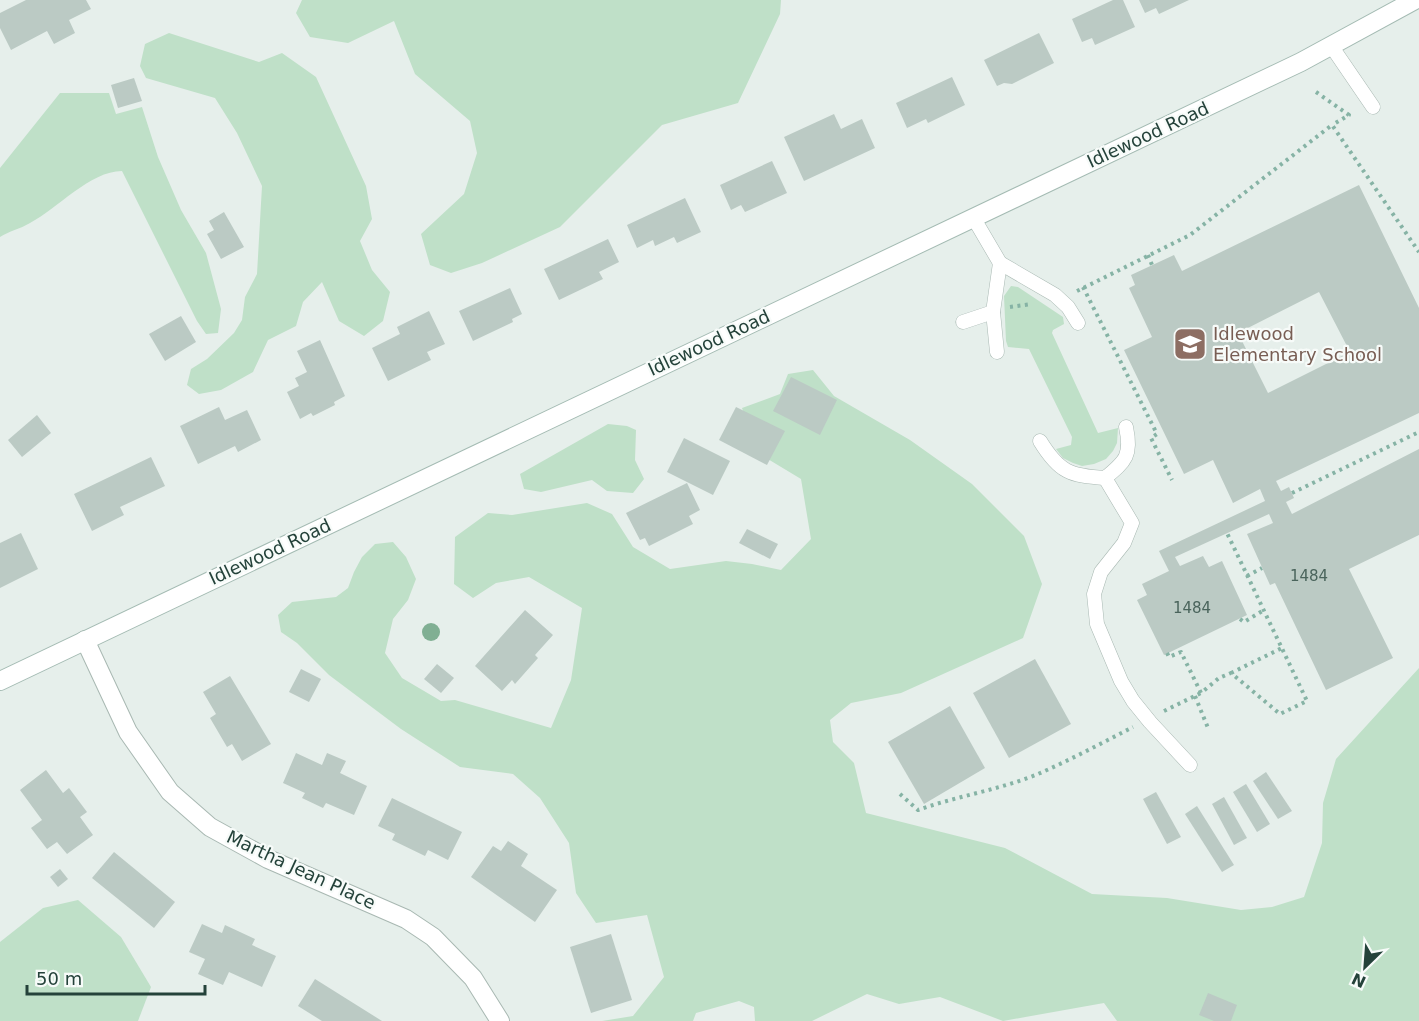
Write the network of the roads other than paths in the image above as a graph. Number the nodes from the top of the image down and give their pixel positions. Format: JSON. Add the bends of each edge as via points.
{"nodes":[{"id":1,"x":1415,"y":0,"type":"edge"},
{"id":2,"x":1332,"y":47,"type":"junction"},
{"id":3,"x":1373,"y":107,"type":"dead end"},
{"id":4,"x":973,"y":217,"type":"junction"},
{"id":5,"x":1000,"y":263,"type":"junction"},
{"id":6,"x":999,"y":310,"type":"junction"},
{"id":7,"x":963,"y":322,"type":"dead end"},
{"id":8,"x":1078,"y":323,"type":"dead end"},
{"id":9,"x":997,"y":352,"type":"dead end"},
{"id":10,"x":1126,"y":427,"type":"dead end"},
{"id":11,"x":1040,"y":441,"type":"dead end"},
{"id":12,"x":1105,"y":478,"type":"junction"},
{"id":13,"x":85,"y":640,"type":"junction"},
{"id":14,"x":0,"y":681,"type":"edge"},
{"id":15,"x":1190,"y":765,"type":"dead end"},
{"id":16,"x":500,"y":1021,"type":"edge"}],
"edges":[{"from":1,"to":2,"type":"street","name":"Idlewood Road"},
{"from":2,"to":3,"type":"lane"},
{"from":2,"to":4,"type":"street","name":"Idlewood Road"},
{"from":4,"to":5,"type":"lane"},
{"from":4,"to":13,"type":"street","name":"Idlewood Road"},
{"from":5,"to":6,"type":"lane"},
{"from":5,"to":8,"type":"lane","via":[[1055,295]]},
{"from":6,"to":7,"type":"lane"},
{"from":6,"to":9,"type":"lane"},
{"from":10,"to":12,"type":"lane","via":[[1130,443],[1124,462]]},
{"from":11,"to":12,"type":"lane","via":[[1067,472]]},
{"from":12,"to":15,"type":"lane","via":[[1132,523],[1124,543],[1101,572],[1094,594],[1097,624],[1121,681],[1148,720]]},
{"from":13,"to":14,"type":"street","name":"Idlewood Road"},
{"from":13,"to":16,"type":"street","name":"Martha Jean Place","via":[[128,732],[170,792],[210,827],[268,859],[406,919],[433,937],[473,978]]}]}
